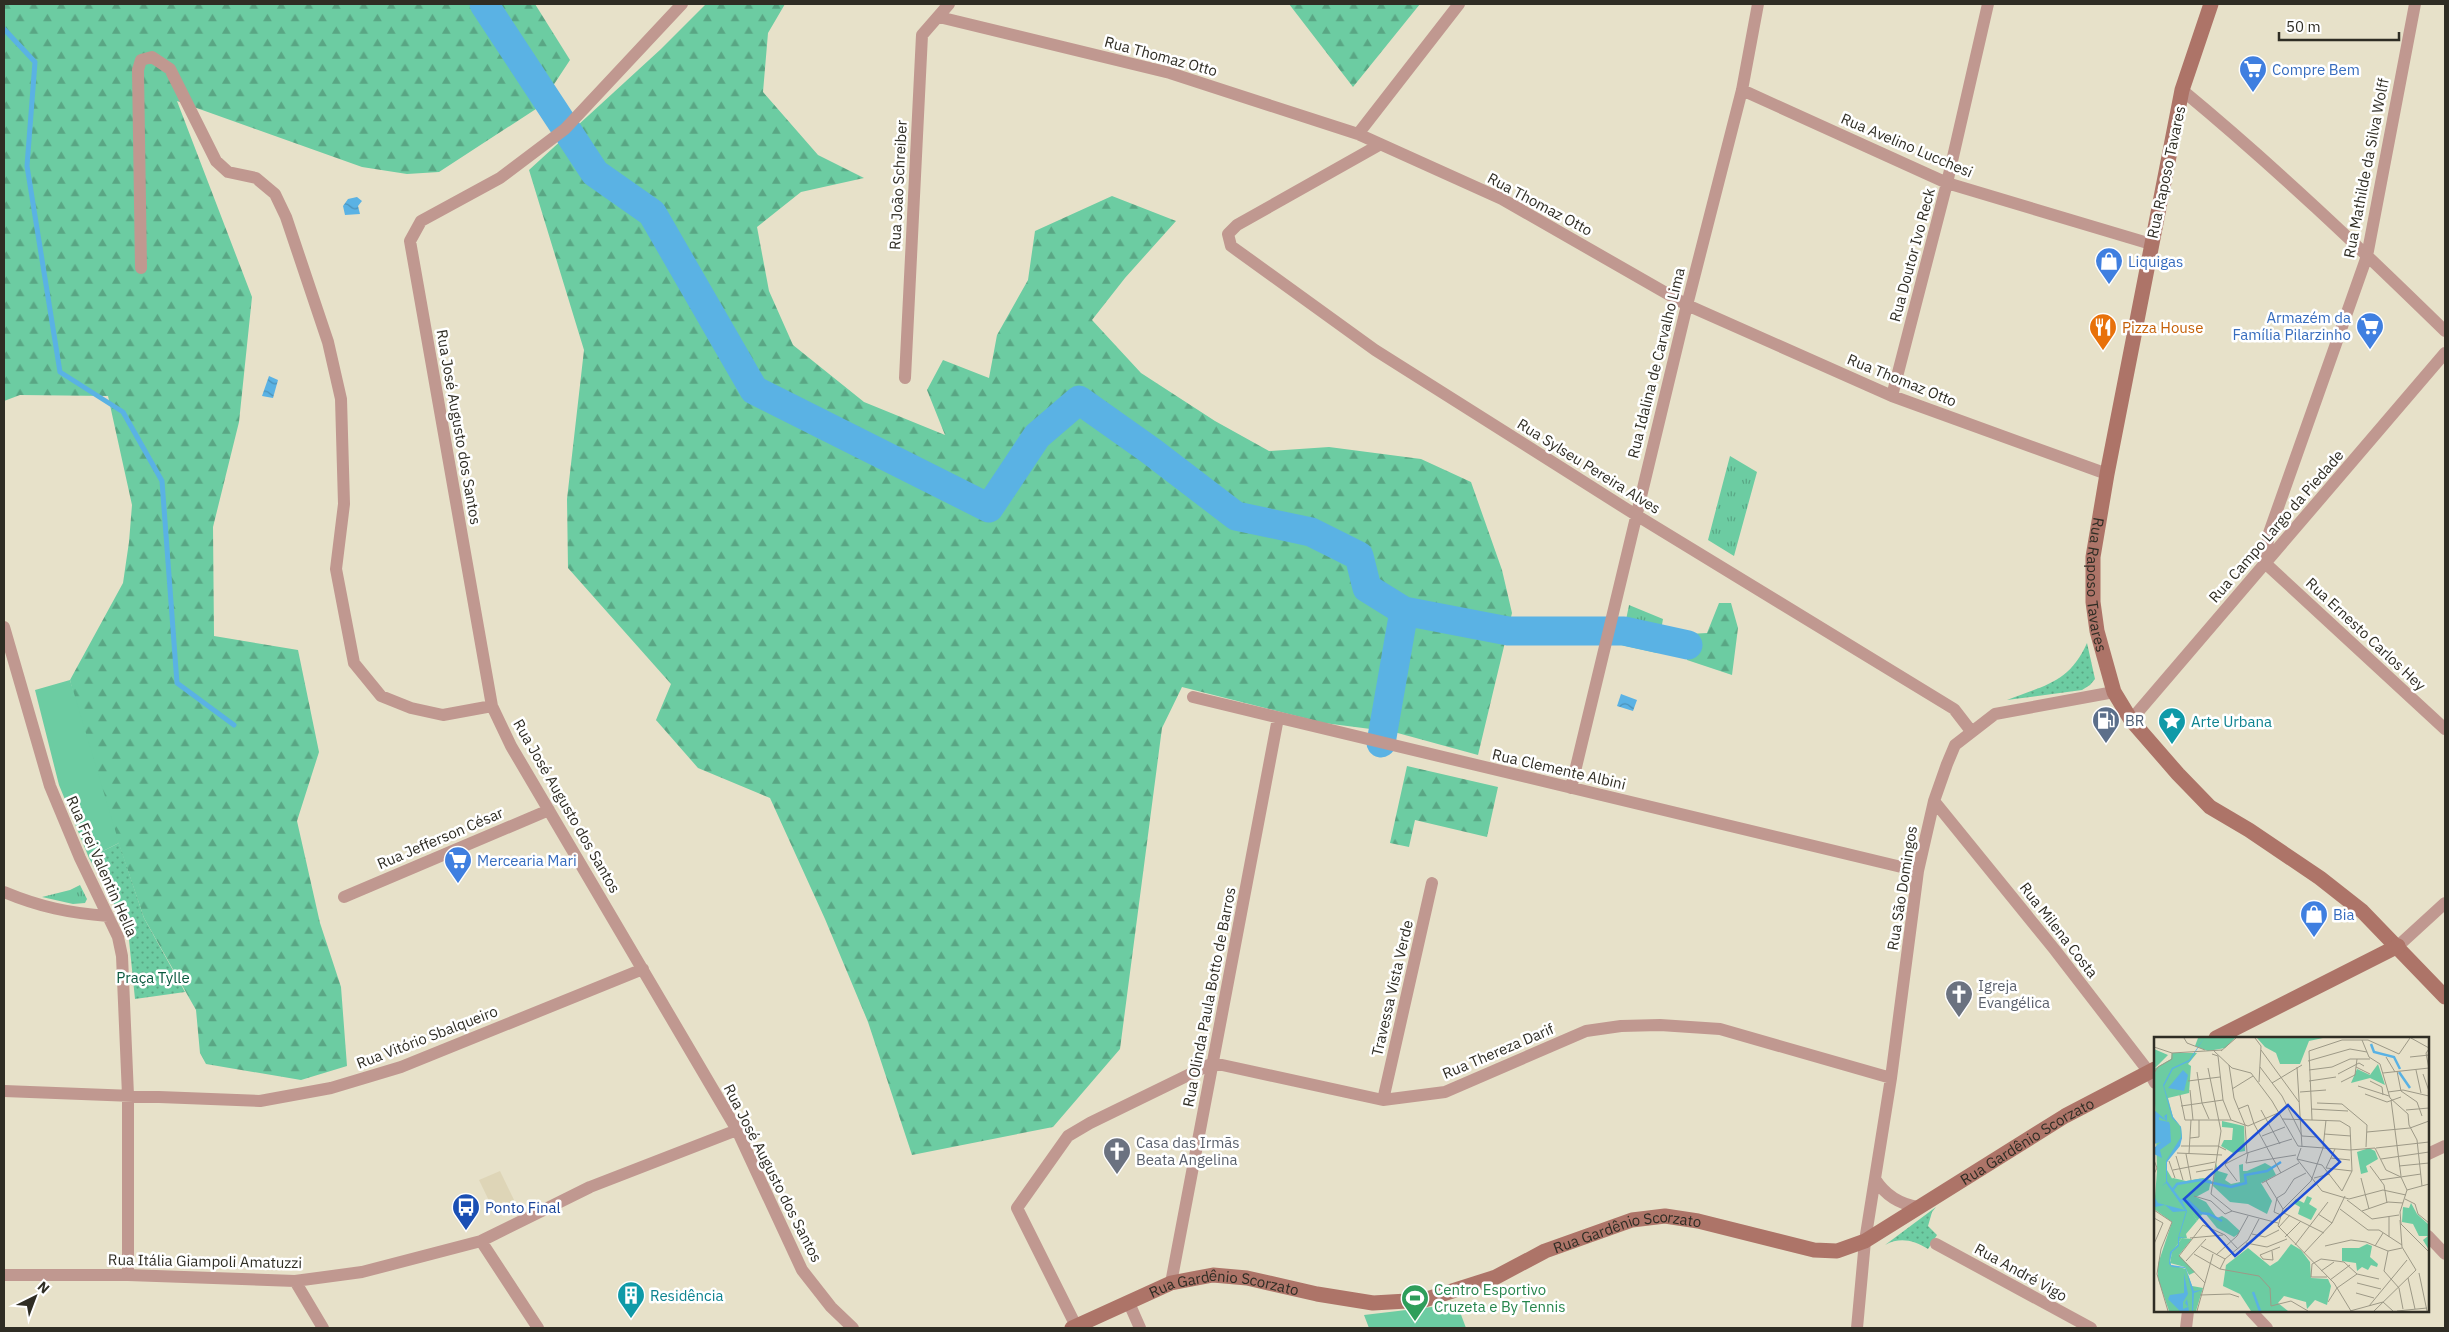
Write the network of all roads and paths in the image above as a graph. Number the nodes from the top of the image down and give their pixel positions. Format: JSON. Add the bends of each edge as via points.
{"nodes":[{"id":1,"x":682,"y":4,"type":"edge"},
{"id":2,"x":949,"y":4,"type":"edge"},
{"id":3,"x":1459,"y":4,"type":"edge"},
{"id":4,"x":1758,"y":4,"type":"edge"},
{"id":5,"x":1988,"y":4,"type":"edge"},
{"id":6,"x":2211,"y":4,"type":"edge"},
{"id":7,"x":2415,"y":4,"type":"edge"},
{"id":8,"x":939,"y":17,"type":"junction"},
{"id":9,"x":1742,"y":90,"type":"junction"},
{"id":10,"x":2182,"y":90,"type":"junction"},
{"id":11,"x":1358,"y":134,"type":"junction"},
{"id":12,"x":1379,"y":145,"type":"junction"},
{"id":13,"x":1947,"y":184,"type":"junction"},
{"id":14,"x":2151,"y":244,"type":"junction"},
{"id":15,"x":2367,"y":256,"type":"junction"},
{"id":16,"x":141,"y":268,"type":"dead end"},
{"id":17,"x":1687,"y":305,"type":"junction"},
{"id":18,"x":2445,"y":331,"type":"edge"},
{"id":19,"x":2445,"y":353,"type":"edge"},
{"id":20,"x":905,"y":378,"type":"dead end"},
{"id":21,"x":1892,"y":396,"type":"junction"},
{"id":22,"x":2107,"y":474,"type":"junction"},
{"id":23,"x":1636,"y":515,"type":"junction"},
{"id":24,"x":2265,"y":563,"type":"junction"},
{"id":25,"x":4,"y":626,"type":"edge"},
{"id":26,"x":2114,"y":692,"type":"junction"},
{"id":27,"x":1193,"y":697,"type":"dead end"},
{"id":28,"x":492,"y":706,"type":"junction"},
{"id":29,"x":1278,"y":718,"type":"junction"},
{"id":30,"x":2131,"y":720,"type":"junction"},
{"id":31,"x":2445,"y":729,"type":"edge"},
{"id":32,"x":1970,"y":731,"type":"junction"},
{"id":33,"x":1571,"y":788,"type":"junction"},
{"id":34,"x":1934,"y":801,"type":"junction"},
{"id":35,"x":550,"y":810,"type":"junction"},
{"id":36,"x":1918,"y":871,"type":"junction"},
{"id":37,"x":1432,"y":883,"type":"dead end"},
{"id":38,"x":4,"y":892,"type":"edge"},
{"id":39,"x":344,"y":896,"type":"dead end"},
{"id":40,"x":2445,"y":903,"type":"edge"},
{"id":41,"x":108,"y":916,"type":"junction"},
{"id":42,"x":2398,"y":946,"type":"junction"},
{"id":43,"x":643,"y":969,"type":"junction"},
{"id":44,"x":2445,"y":997,"type":"edge"},
{"id":45,"x":2218,"y":1037,"type":"edge"},
{"id":46,"x":1214,"y":1063,"type":"junction"},
{"id":47,"x":2153,"y":1075,"type":"edge"},
{"id":48,"x":1891,"y":1078,"type":"junction"},
{"id":49,"x":4,"y":1091,"type":"edge"},
{"id":50,"x":128,"y":1096,"type":"junction"},
{"id":51,"x":1383,"y":1100,"type":"junction"},
{"id":52,"x":737,"y":1130,"type":"junction"},
{"id":53,"x":2445,"y":1146,"type":"edge"},
{"id":54,"x":2429,"y":1154,"type":"edge"},
{"id":55,"x":1875,"y":1179,"type":"junction"},
{"id":56,"x":1918,"y":1207,"type":"junction"},
{"id":57,"x":2429,"y":1237,"type":"edge"},
{"id":58,"x":480,"y":1241,"type":"junction"},
{"id":59,"x":1865,"y":1241,"type":"junction"},
{"id":60,"x":1936,"y":1244,"type":"dead end"},
{"id":61,"x":2445,"y":1254,"type":"edge"},
{"id":62,"x":128,"y":1275,"type":"junction"},
{"id":63,"x":4,"y":1276,"type":"edge"},
{"id":64,"x":295,"y":1281,"type":"junction"},
{"id":65,"x":1171,"y":1283,"type":"junction"},
{"id":66,"x":1129,"y":1303,"type":"junction"},
{"id":67,"x":2188,"y":1312,"type":"edge"},
{"id":68,"x":2251,"y":1312,"type":"edge"},
{"id":69,"x":1074,"y":1327,"type":"edge"},
{"id":70,"x":322,"y":1328,"type":"edge"},
{"id":71,"x":538,"y":1328,"type":"edge"},
{"id":72,"x":853,"y":1328,"type":"edge"},
{"id":73,"x":1140,"y":1328,"type":"edge"},
{"id":74,"x":1857,"y":1328,"type":"edge"},
{"id":75,"x":2091,"y":1328,"type":"edge"},
{"id":76,"x":2186,"y":1328,"type":"edge"},
{"id":77,"x":2266,"y":1328,"type":"edge"}],
"edges":[{"from":1,"to":28,"type":"street","name":"Rua José Augusto dos Santos","via":[[565,129],[500,178],[421,222],[410,241]]},
{"from":2,"to":8,"type":"street","name":"Rua João Schreiber"},
{"from":3,"to":11,"type":"street"},
{"from":4,"to":9,"type":"street","name":"Rua Idalina de Carvalho Lima"},
{"from":5,"to":13,"type":"street","name":"Rua Doutor Ivo Reck"},
{"from":6,"to":10,"type":"street","name":"Rua Raposo Tavares"},
{"from":7,"to":15,"type":"street","name":"Rua Mathilde da Silva Wolff"},
{"from":8,"to":11,"type":"street","name":"Rua Thomaz Otto","via":[[1170,73]]},
{"from":8,"to":20,"type":"street","name":"Rua João Schreiber","via":[[922,35]]},
{"from":9,"to":13,"type":"street","name":"Rua Avelino Lucchesi"},
{"from":9,"to":17,"type":"street","name":"Rua Idalina de Carvalho Lima"},
{"from":10,"to":14,"type":"street","name":"Rua Raposo Tavares"},
{"from":10,"to":15,"type":"street"},
{"from":11,"to":12,"type":"street","name":"Rua Thomaz Otto"},
{"from":12,"to":17,"type":"street","name":"Rua Thomaz Otto","via":[[1502,199]]},
{"from":12,"to":23,"type":"street","name":"Rua Sylseu Pereira Alves","via":[[1237,225],[1228,234],[1231,246],[1375,350]]},
{"from":13,"to":14,"type":"street","name":"Rua Avelino Lucchesi"},
{"from":13,"to":21,"type":"street","name":"Rua Doutor Ivo Reck"},
{"from":14,"to":22,"type":"street","name":"Rua Raposo Tavares"},
{"from":15,"to":18,"type":"street"},
{"from":15,"to":24,"type":"street","name":"Rua Mathilde da Silva Wolff","via":[[2269,533]]},
{"from":16,"to":28,"type":"street","via":[[138,70],[141,60],[152,57],[170,69],[216,161],[228,172],[256,178],[275,194],[286,216],[328,342],[341,399],[344,504],[336,569],[354,663],[381,696],[411,708],[442,715]]},
{"from":17,"to":21,"type":"street","name":"Rua Thomaz Otto"},
{"from":17,"to":23,"type":"street","name":"Rua Idalina de Carvalho Lima"},
{"from":19,"to":24,"type":"street","name":"Rua Campo Largo da Piedade"},
{"from":21,"to":22,"type":"street","name":"Rua Thomaz Otto"},
{"from":22,"to":26,"type":"street","name":"Rua Raposo Tavares","via":[[2093,557],[2093,602],[2097,631]]},
{"from":23,"to":32,"type":"street","name":"Rua Sylseu Pereira Alves","via":[[1954,709]]},
{"from":23,"to":33,"type":"street","name":"Rua Idalina de Carvalho Lima"},
{"from":24,"to":30,"type":"street","name":"Rua Campo Largo da Piedade"},
{"from":24,"to":31,"type":"street","name":"Rua Ernesto Carlos Hey"},
{"from":25,"to":41,"type":"street","name":"Rua Frei Valentin Hella","via":[[50,786]]},
{"from":26,"to":30,"type":"street","name":"Rua Raposo Tavares"},
{"from":26,"to":32,"type":"street","name":"Rua São Domingos","via":[[1994,714]]},
{"from":27,"to":29,"type":"street","name":"Rua Clemente Albini"},
{"from":28,"to":35,"type":"street","name":"Rua José Augusto dos Santos","via":[[511,746]]},
{"from":29,"to":33,"type":"street","name":"Rua Clemente Albini"},
{"from":29,"to":46,"type":"street","name":"Rua Olinda Paula Botto de Barros"},
{"from":30,"to":42,"type":"street","name":"Rua Raposo Tavares","via":[[2210,807],[2320,878],[2362,911]]},
{"from":32,"to":34,"type":"street","name":"Rua São Domingos","via":[[1955,745]]},
{"from":33,"to":36,"type":"street","name":"Rua Clemente Albini"},
{"from":34,"to":36,"type":"street","name":"Rua São Domingos"},
{"from":34,"to":47,"type":"street","name":"Rua Milena Costa"},
{"from":35,"to":39,"type":"street","name":"Rua Jefferson César"},
{"from":35,"to":43,"type":"street","name":"Rua José Augusto dos Santos"},
{"from":36,"to":48,"type":"street","name":"Rua São Domingos"},
{"from":37,"to":51,"type":"street","name":"Travessa Vista Verde"},
{"from":38,"to":41,"type":"street","via":[[32,904],[65,912]]},
{"from":40,"to":42,"type":"street"},
{"from":41,"to":50,"type":"street","name":"Rua Frei Valentin Hella","via":[[118,937],[122,956]]},
{"from":42,"to":44,"type":"street","name":"Rua Raposo Tavares"},
{"from":42,"to":45,"type":"street"},
{"from":43,"to":50,"type":"street","name":"Rua Vitório Sbalqueiro","via":[[401,1067],[332,1088],[260,1101]]},
{"from":43,"to":52,"type":"street","name":"Rua José Augusto dos Santos"},
{"from":46,"to":51,"type":"street","name":"Rua Thereza Darif"},
{"from":46,"to":65,"type":"street","name":"Rua Olinda Paula Botto de Barros"},
{"from":46,"to":69,"type":"street","via":[[1068,1136],[1017,1208]]},
{"from":47,"to":56,"type":"street","name":"Rua Gardênio Scorzato","via":[[2065,1116]]},
{"from":48,"to":51,"type":"street","name":"Rua Thereza Darif","via":[[1720,1029],[1621,1026],[1586,1031],[1445,1092]]},
{"from":48,"to":55,"type":"street","name":"Rua São Domingos"},
{"from":49,"to":50,"type":"street","name":"Rua Vitório Sbalqueiro"},
{"from":50,"to":62,"type":"street","name":"Rua Frei Valentin Hella"},
{"from":52,"to":58,"type":"street","name":"Rua Itália Giampoli Amatuzzi","via":[[590,1187]]},
{"from":52,"to":72,"type":"street","name":"Rua José Augusto dos Santos","via":[[802,1270],[831,1307]]},
{"from":53,"to":54,"type":"street"},
{"from":55,"to":56,"type":"street","via":[[1881,1189],[1894,1199]]},
{"from":55,"to":59,"type":"street","name":"Rua São Domingos"},
{"from":56,"to":59,"type":"street","name":"Rua Gardênio Scorzato"},
{"from":57,"to":61,"type":"street"},
{"from":58,"to":64,"type":"street","name":"Rua Itália Giampoli Amatuzzi","via":[[362,1272]]},
{"from":58,"to":71,"type":"street"},
{"from":59,"to":65,"type":"street","name":"Rua Gardênio Scorzato","via":[[1838,1251],[1814,1250],[1665,1216],[1632,1220],[1545,1251],[1496,1277],[1424,1300],[1373,1303],[1247,1278],[1213,1275]]},
{"from":59,"to":74,"type":"street","name":"Rua São Domingos"},
{"from":60,"to":75,"type":"street","name":"Rua André Vigo"},
{"from":62,"to":63,"type":"street","name":"Rua Itália Giampoli Amatuzzi"},
{"from":62,"to":64,"type":"street","name":"Rua Itália Giampoli Amatuzzi"},
{"from":64,"to":70,"type":"street"},
{"from":65,"to":66,"type":"street","name":"Rua Gardênio Scorzato"},
{"from":66,"to":69,"type":"street","name":"Rua Gardênio Scorzato"},
{"from":66,"to":73,"type":"street"},
{"from":67,"to":76,"type":"street"},
{"from":68,"to":77,"type":"street"}]}
